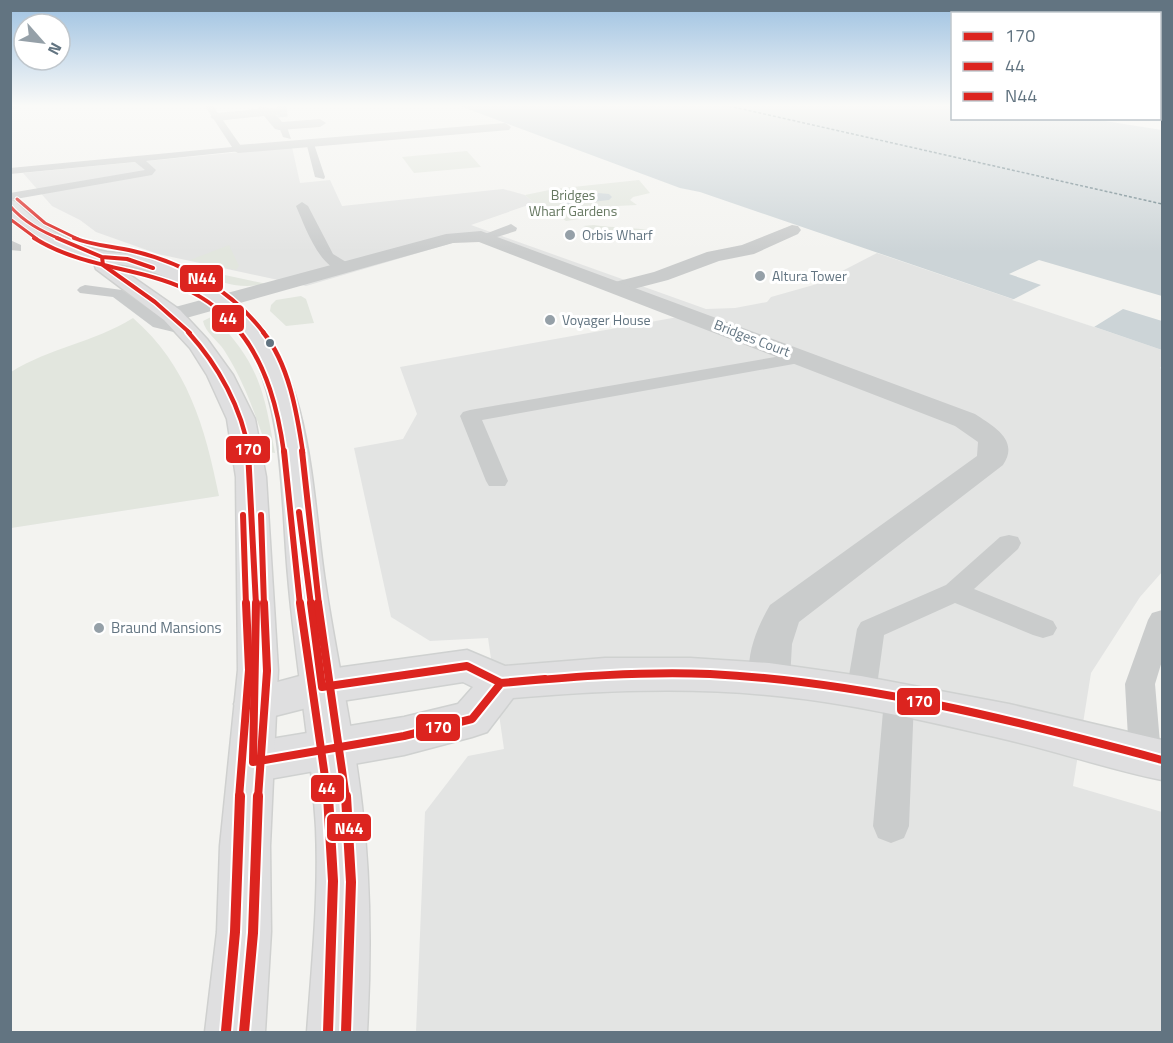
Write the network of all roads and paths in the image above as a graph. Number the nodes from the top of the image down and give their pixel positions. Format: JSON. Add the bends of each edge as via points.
{"nodes":[{"id":1,"x":181,"y":155,"type":"edge"},
{"id":2,"x":313,"y":155,"type":"edge"},
{"id":3,"x":138,"y":159,"type":"junction"},
{"id":4,"x":10,"y":171,"type":"edge"},
{"id":5,"x":321,"y":177,"type":"dead end"},
{"id":6,"x":10,"y":197,"type":"edge"},
{"id":7,"x":302,"y":206,"type":"dead end"},
{"id":8,"x":13,"y":212,"type":"edge"},
{"id":9,"x":511,"y":228,"type":"dead end"},
{"id":10,"x":792,"y":230,"type":"dead end"},
{"id":11,"x":484,"y":237,"type":"junction"},
{"id":12,"x":102,"y":257,"type":"junction"},
{"id":13,"x":346,"y":268,"type":"junction"},
{"id":14,"x":618,"y":287,"type":"junction"},
{"id":15,"x":85,"y":290,"type":"dead end"},
{"id":16,"x":221,"y":302,"type":"junction"},
{"id":17,"x":179,"y":322,"type":"junction"},
{"id":18,"x":804,"y":357,"type":"junction"},
{"id":19,"x":497,"y":481,"type":"dead end"},
{"id":20,"x":1009,"y":543,"type":"dead end"},
{"id":21,"x":955,"y":592,"type":"junction"},
{"id":22,"x":1043,"y":628,"type":"dead end"},
{"id":23,"x":1159,"y":640,"type":"edge"},
{"id":24,"x":769,"y":679,"type":"junction"},
{"id":25,"x":501,"y":683,"type":"junction"},
{"id":26,"x":322,"y":687,"type":"junction"},
{"id":27,"x":880,"y":696,"type":"junction"},
{"id":28,"x":255,"y":704,"type":"junction"},
{"id":29,"x":330,"y":747,"type":"junction"},
{"id":30,"x":1154,"y":757,"type":"edge"},
{"id":31,"x":253,"y":762,"type":"junction"},
{"id":32,"x":891,"y":826,"type":"dead end"},
{"id":33,"x":235,"y":1032,"type":"edge"},
{"id":34,"x":337,"y":1032,"type":"edge"}],
"edges":[{"from":1,"to":3,"type":"lane"},
{"from":2,"to":5,"type":"lane"},
{"from":3,"to":4,"type":"lane"},
{"from":3,"to":6,"type":"lane","via":[[151,170],[148,173]]},
{"from":7,"to":13,"type":"lane","via":[[327,257]]},
{"from":8,"to":12,"type":"main road","via":[[41,231]]},
{"from":9,"to":11,"type":"lane"},
{"from":10,"to":14,"type":"street","via":[[747,250],[714,256]]},
{"from":11,"to":13,"type":"street","name":"Bridges Court","via":[[452,238]]},
{"from":11,"to":14,"type":"street","name":"Bridges Court"},
{"from":12,"to":16,"type":"main road","via":[[127,259],[165,273],[191,283]]},
{"from":12,"to":17,"type":"main road","via":[[103,265]]},
{"from":13,"to":16,"type":"street","name":"Bridges Court"},
{"from":14,"to":18,"type":"street","name":"Bridges Court"},
{"from":15,"to":17,"type":"lane","via":[[117,293],[159,324]]},
{"from":16,"to":17,"type":"street","name":"Bridges Court"},
{"from":16,"to":26,"type":"main road","via":[[242,319],[268,356],[282,409],[296,466]]},
{"from":17,"to":28,"type":"main road","via":[[220,375],[240,419],[251,477],[257,616]]},
{"from":18,"to":19,"type":"lane","via":[[470,416]]},
{"from":18,"to":24,"type":"street","name":"Bridges Court","via":[[965,420],[993,440],[992,459],[783,615],[772,645]]},
{"from":20,"to":21,"type":"lane"},
{"from":21,"to":22,"type":"lane"},
{"from":21,"to":27,"type":"lane","via":[[871,629]]},
{"from":23,"to":30,"type":"lane","via":[[1140,684]]},
{"from":24,"to":25,"type":"main road","via":[[605,674]]},
{"from":24,"to":27,"type":"main road"},
{"from":25,"to":26,"type":"main road","via":[[466,666]]},
{"from":25,"to":29,"type":"main road","via":[[472,719],[404,736]]},
{"from":26,"to":28,"type":"main road"},
{"from":26,"to":29,"type":"main road"},
{"from":27,"to":30,"type":"main road"},
{"from":27,"to":32,"type":"lane"},
{"from":28,"to":31,"type":"main road"},
{"from":29,"to":31,"type":"main road"},
{"from":29,"to":34,"type":"main road","via":[[339,827]]},
{"from":31,"to":33,"type":"main road"}]}
